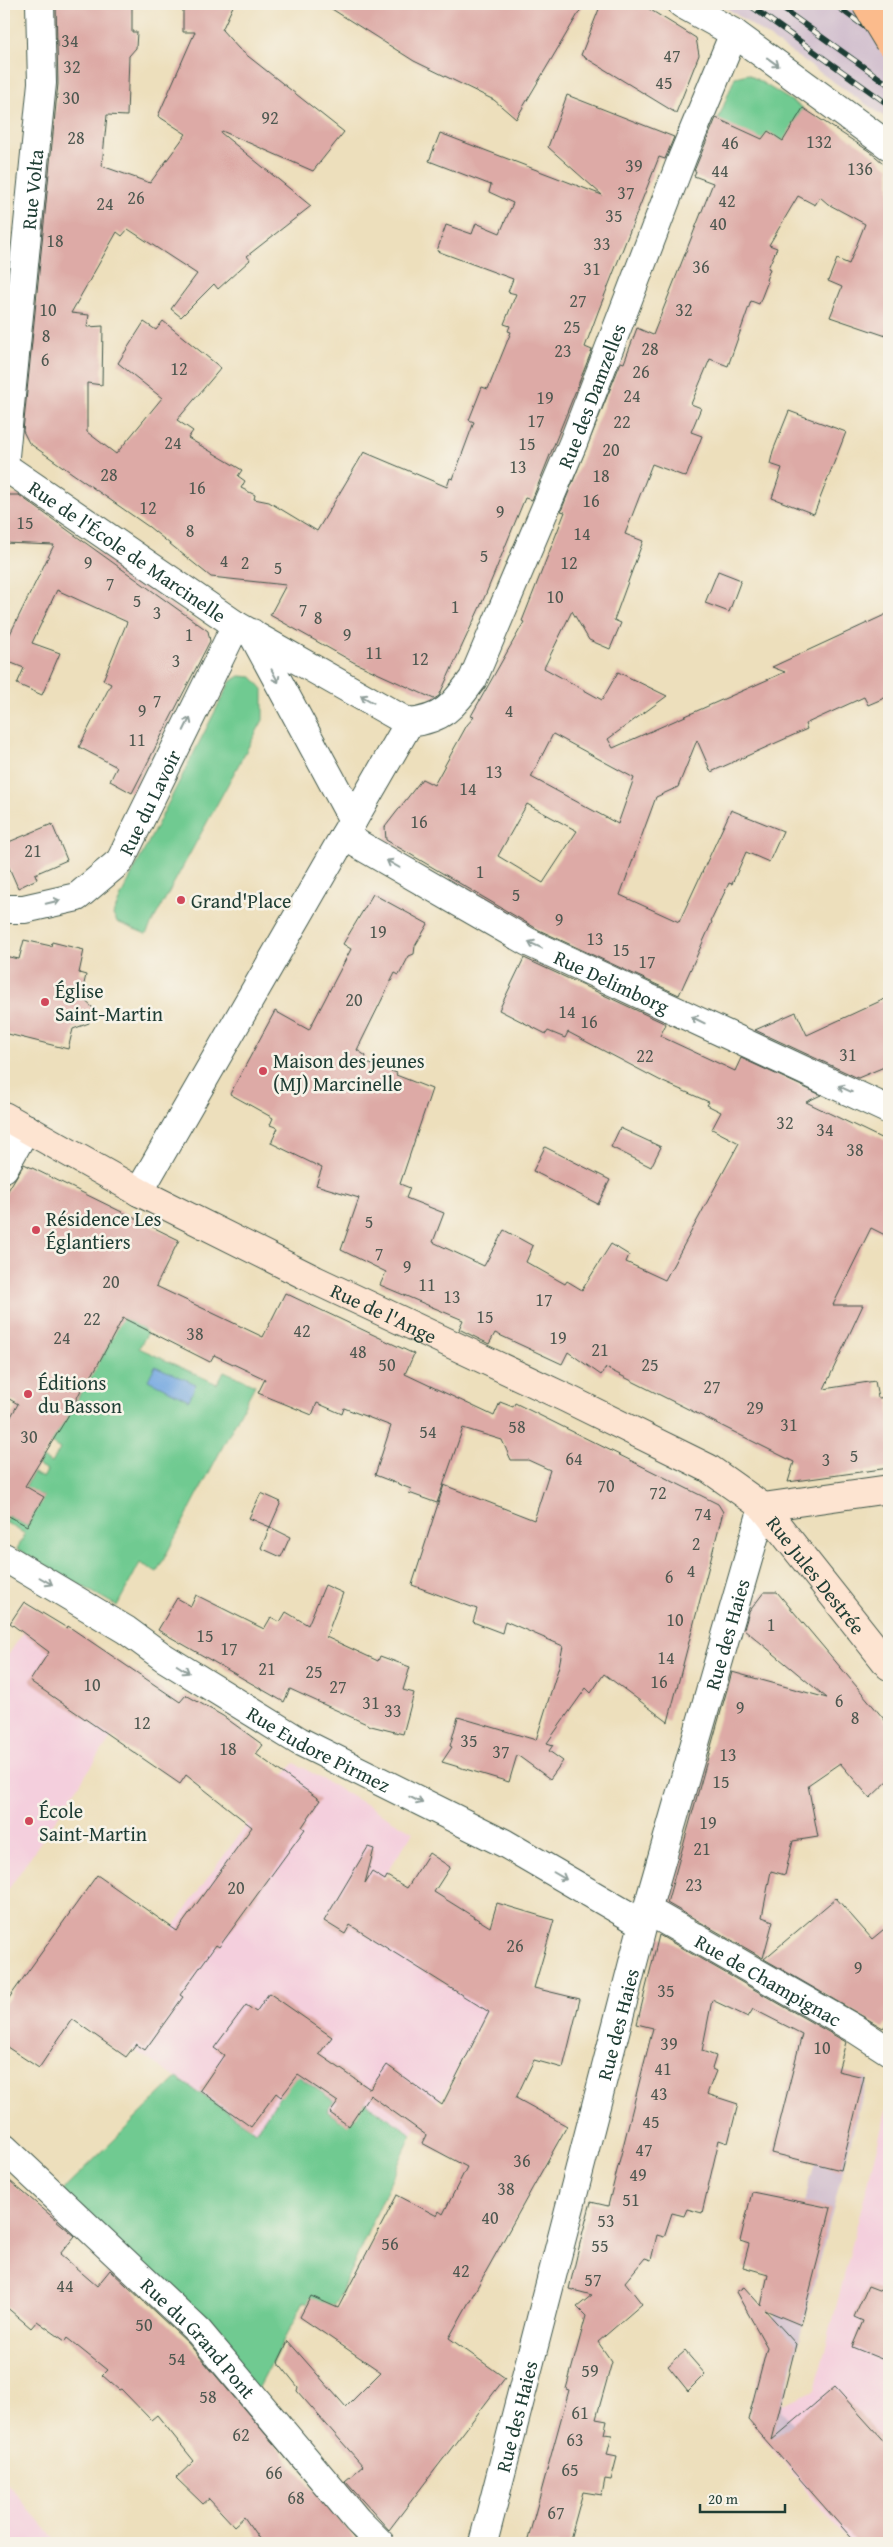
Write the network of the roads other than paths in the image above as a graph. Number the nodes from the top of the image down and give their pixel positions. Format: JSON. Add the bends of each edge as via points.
{"nodes":[{"id":1,"x":40,"y":4,"type":"edge"},
{"id":2,"x":682,"y":4,"type":"edge"},
{"id":3,"x":866,"y":4,"type":"edge"},
{"id":4,"x":734,"y":34,"type":"junction"},
{"id":5,"x":889,"y":42,"type":"edge"},
{"id":6,"x":889,"y":146,"type":"edge"},
{"id":7,"x":4,"y":466,"type":"edge"},
{"id":8,"x":244,"y":629,"type":"junction"},
{"id":9,"x":409,"y":723,"type":"junction"},
{"id":10,"x":348,"y":828,"type":"junction"},
{"id":11,"x":4,"y":909,"type":"edge"},
{"id":12,"x":889,"y":1110,"type":"edge"},
{"id":13,"x":15,"y":1122,"type":"edge"},
{"id":14,"x":4,"y":1168,"type":"edge"},
{"id":15,"x":139,"y":1192,"type":"junction"},
{"id":16,"x":889,"y":1488,"type":"edge"},
{"id":17,"x":762,"y":1507,"type":"junction"},
{"id":18,"x":4,"y":1557,"type":"edge"},
{"id":19,"x":889,"y":1666,"type":"edge"},
{"id":20,"x":645,"y":1917,"type":"junction"},
{"id":21,"x":888,"y":2050,"type":"edge"},
{"id":22,"x":4,"y":2148,"type":"edge"},
{"id":23,"x":380,"y":2543,"type":"edge"},
{"id":24,"x":483,"y":2543,"type":"edge"}],
"edges":[{"from":1,"to":7,"type":"street","name":"Rue Volta","via":[[42,83]]},
{"from":2,"to":4,"type":"street"},
{"from":3,"to":5,"type":"main road","bridge":true},
{"from":4,"to":6,"type":"street","one_way":true},
{"from":4,"to":9,"type":"street","name":"Rue des Damzelles","via":[[572,443],[472,679],[455,704],[440,716]]},
{"from":7,"to":8,"type":"street","name":"Rue de l'École de Marcinelle"},
{"from":9,"to":8,"type":"street","name":"Rue de l'École de Marcinelle","one_way":true},
{"from":8,"to":10,"type":"street","name":"Rue de l'École de Marcinelle","one_way":true},
{"from":11,"to":8,"type":"street","name":"Rue du Lavoir","one_way":true,"via":[[24,909],[77,897],[120,861]]},
{"from":9,"to":10,"type":"street"},
{"from":12,"to":10,"type":"street","name":"Rue Delimborg","one_way":true,"via":[[528,942]]},
{"from":10,"to":15,"type":"street"},
{"from":13,"to":14,"type":"street"},
{"from":13,"to":15,"type":"main road","name":"Rue de l'Ange"},
{"from":15,"to":17,"type":"main road","name":"Rue de l'Ange","via":[[708,1468]]},
{"from":16,"to":17,"type":"main road"},
{"from":17,"to":19,"type":"main road","name":"Rue Jules Destrée"},
{"from":17,"to":20,"type":"street","name":"Rue des Haies"},
{"from":18,"to":20,"type":"street","name":"Rue Eudore Pirmez","one_way":true,"via":[[126,1630],[163,1657],[299,1741]]},
{"from":20,"to":21,"type":"street","name":"Rue de Champignac","via":[[855,2029]]},
{"from":20,"to":24,"type":"street","name":"Rue des Haies"},
{"from":22,"to":23,"type":"street","name":"Rue du Grand Pont","via":[[199,2332]]}]}
